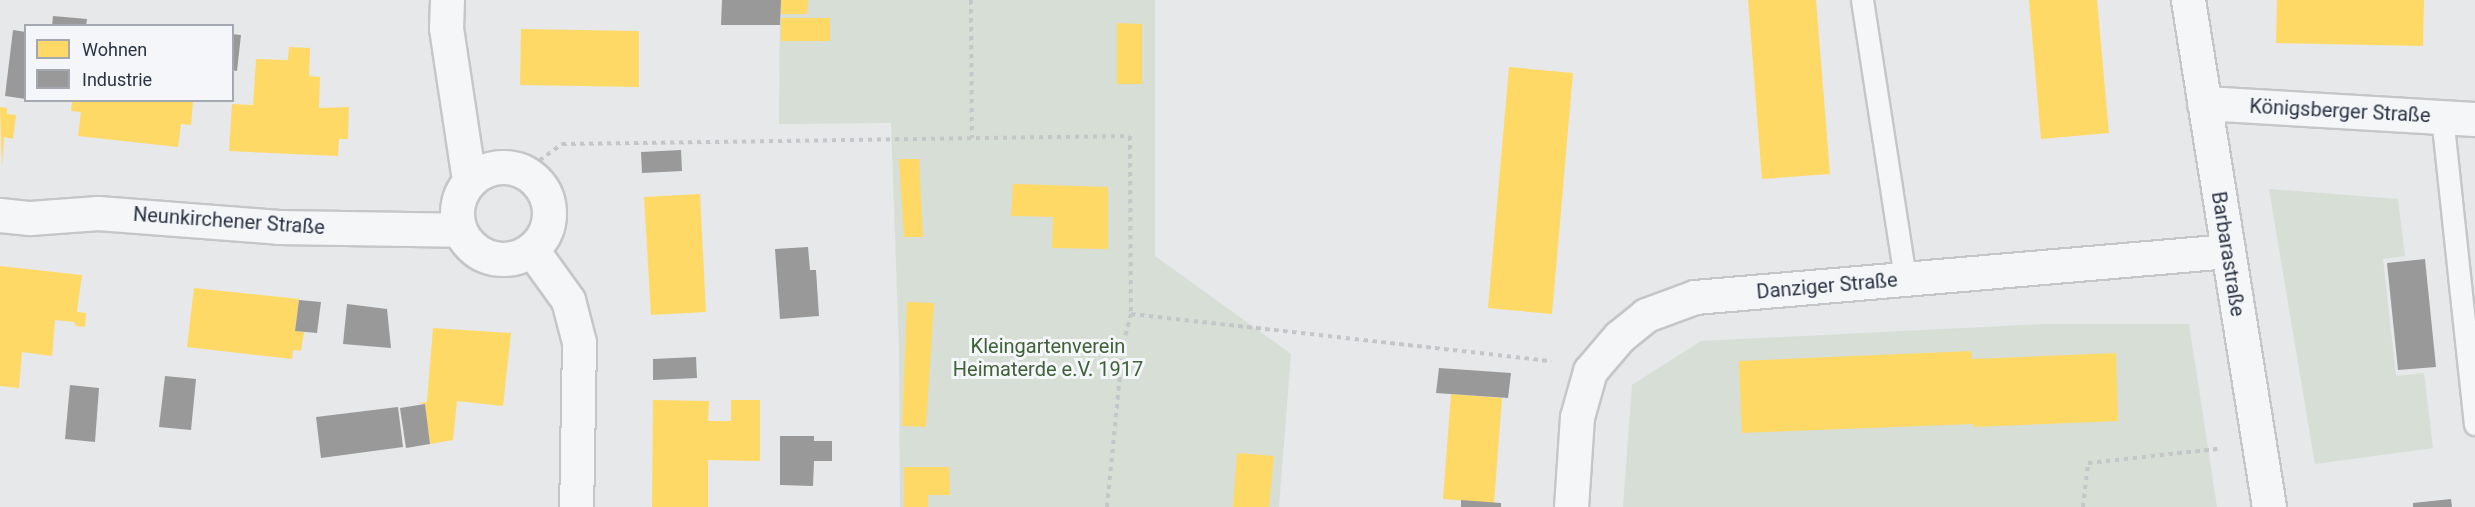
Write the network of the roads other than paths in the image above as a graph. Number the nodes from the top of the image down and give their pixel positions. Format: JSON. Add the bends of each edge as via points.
{"nodes":[{"id":1,"x":447,"y":0,"type":"edge"},
{"id":2,"x":1862,"y":0,"type":"edge"},
{"id":3,"x":2188,"y":0,"type":"edge"},
{"id":4,"x":2204,"y":103,"type":"junction"},
{"id":5,"x":2442,"y":116,"type":"junction"},
{"id":6,"x":2475,"y":119,"type":"edge"},
{"id":7,"x":469,"y":180,"type":"junction"},
{"id":8,"x":0,"y":215,"type":"edge"},
{"id":9,"x":459,"y":230,"type":"junction"},
{"id":10,"x":532,"y":250,"type":"junction"},
{"id":11,"x":2228,"y":251,"type":"junction"},
{"id":12,"x":1905,"y":279,"type":"junction"},
{"id":13,"x":2475,"y":424,"type":"edge"},
{"id":14,"x":576,"y":507,"type":"edge"},
{"id":15,"x":1570,"y":507,"type":"edge"},
{"id":16,"x":2269,"y":507,"type":"edge"}],
"edges":[{"from":1,"to":7,"type":"street","via":[[446,28]]},
{"from":2,"to":12,"type":"lane"},
{"from":3,"to":4,"type":"street","name":"Barbarastraße"},
{"from":4,"to":5,"type":"street","name":"Königsberger Straße"},
{"from":4,"to":11,"type":"street","name":"Barbarastraße"},
{"from":5,"to":6,"type":"street","name":"Königsberger Straße"},
{"from":5,"to":13,"type":"lane"},
{"from":7,"to":9,"type":"street","via":[[456,204]]},
{"from":7,"to":10,"type":"street","via":[[485,169],[506,165],[525,171],[542,186],[550,209],[546,231]]},
{"from":8,"to":9,"type":"street","name":"Neunkirchener Straße","via":[[30,218],[98,213],[278,227]]},
{"from":9,"to":10,"type":"street","via":[[472,248],[490,258],[512,259]]},
{"from":10,"to":14,"type":"street","via":[[568,300],[579,342]]},
{"from":11,"to":12,"type":"street","name":"Danziger Straße"},
{"from":11,"to":16,"type":"street","name":"Barbarastraße"},
{"from":12,"to":15,"type":"street","name":"Danziger Straße","via":[[1695,297],[1646,315],[1619,337],[1590,371],[1577,417]]}]}
